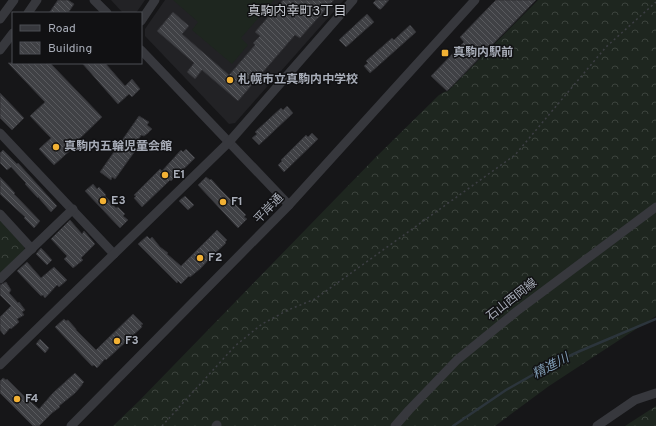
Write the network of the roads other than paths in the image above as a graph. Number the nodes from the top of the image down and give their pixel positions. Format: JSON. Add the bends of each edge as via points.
{"nodes":[{"id":1,"x":14,"y":0,"type":"edge"},
{"id":2,"x":37,"y":0,"type":"edge"},
{"id":3,"x":94,"y":0,"type":"edge"},
{"id":4,"x":156,"y":0,"type":"edge"},
{"id":5,"x":353,"y":0,"type":"edge"},
{"id":6,"x":475,"y":0,"type":"edge"},
{"id":7,"x":29,"y":12,"type":"edge"},
{"id":8,"x":106,"y":12,"type":"edge"},
{"id":9,"x":0,"y":19,"type":"edge"},
{"id":10,"x":142,"y":20,"type":"edge"},
{"id":11,"x":12,"y":34,"type":"edge"},
{"id":12,"x":0,"y":50,"type":"edge"},
{"id":13,"x":142,"y":51,"type":"edge"},
{"id":14,"x":2,"y":138,"type":"edge"},
{"id":15,"x":229,"y":142,"type":"junction"},
{"id":16,"x":289,"y":205,"type":"junction"},
{"id":17,"x":656,"y":207,"type":"edge"},
{"id":18,"x":73,"y":210,"type":"junction"},
{"id":19,"x":0,"y":214,"type":"edge"},
{"id":20,"x":32,"y":249,"type":"junction"},
{"id":21,"x":114,"y":254,"type":"junction"},
{"id":22,"x":0,"y":279,"type":"edge"},
{"id":23,"x":0,"y":365,"type":"edge"},
{"id":24,"x":656,"y":393,"type":"edge"},
{"id":25,"x":71,"y":426,"type":"edge"},
{"id":26,"x":395,"y":426,"type":"edge"},
{"id":27,"x":597,"y":426,"type":"edge"}],
"edges":[{"from":1,"to":9,"type":"street"},
{"from":2,"to":7,"type":"street"},
{"from":3,"to":8,"type":"street"},
{"from":4,"to":10,"type":"street"},
{"from":5,"to":15,"type":"street"},
{"from":6,"to":16,"type":"street","name":"平岸通"},
{"from":11,"to":12,"type":"street"},
{"from":13,"to":15,"type":"street"},
{"from":14,"to":18,"type":"street"},
{"from":15,"to":16,"type":"street"},
{"from":15,"to":21,"type":"street"},
{"from":16,"to":25,"type":"street","name":"平岸通"},
{"from":17,"to":26,"type":"street","name":"石山西岡線","via":[[516,311],[457,360]]},
{"from":18,"to":20,"type":"street"},
{"from":18,"to":21,"type":"street"},
{"from":19,"to":20,"type":"street"},
{"from":20,"to":22,"type":"street"},
{"from":21,"to":23,"type":"street"},
{"from":24,"to":27,"type":"street","via":[[635,400]]}]}
